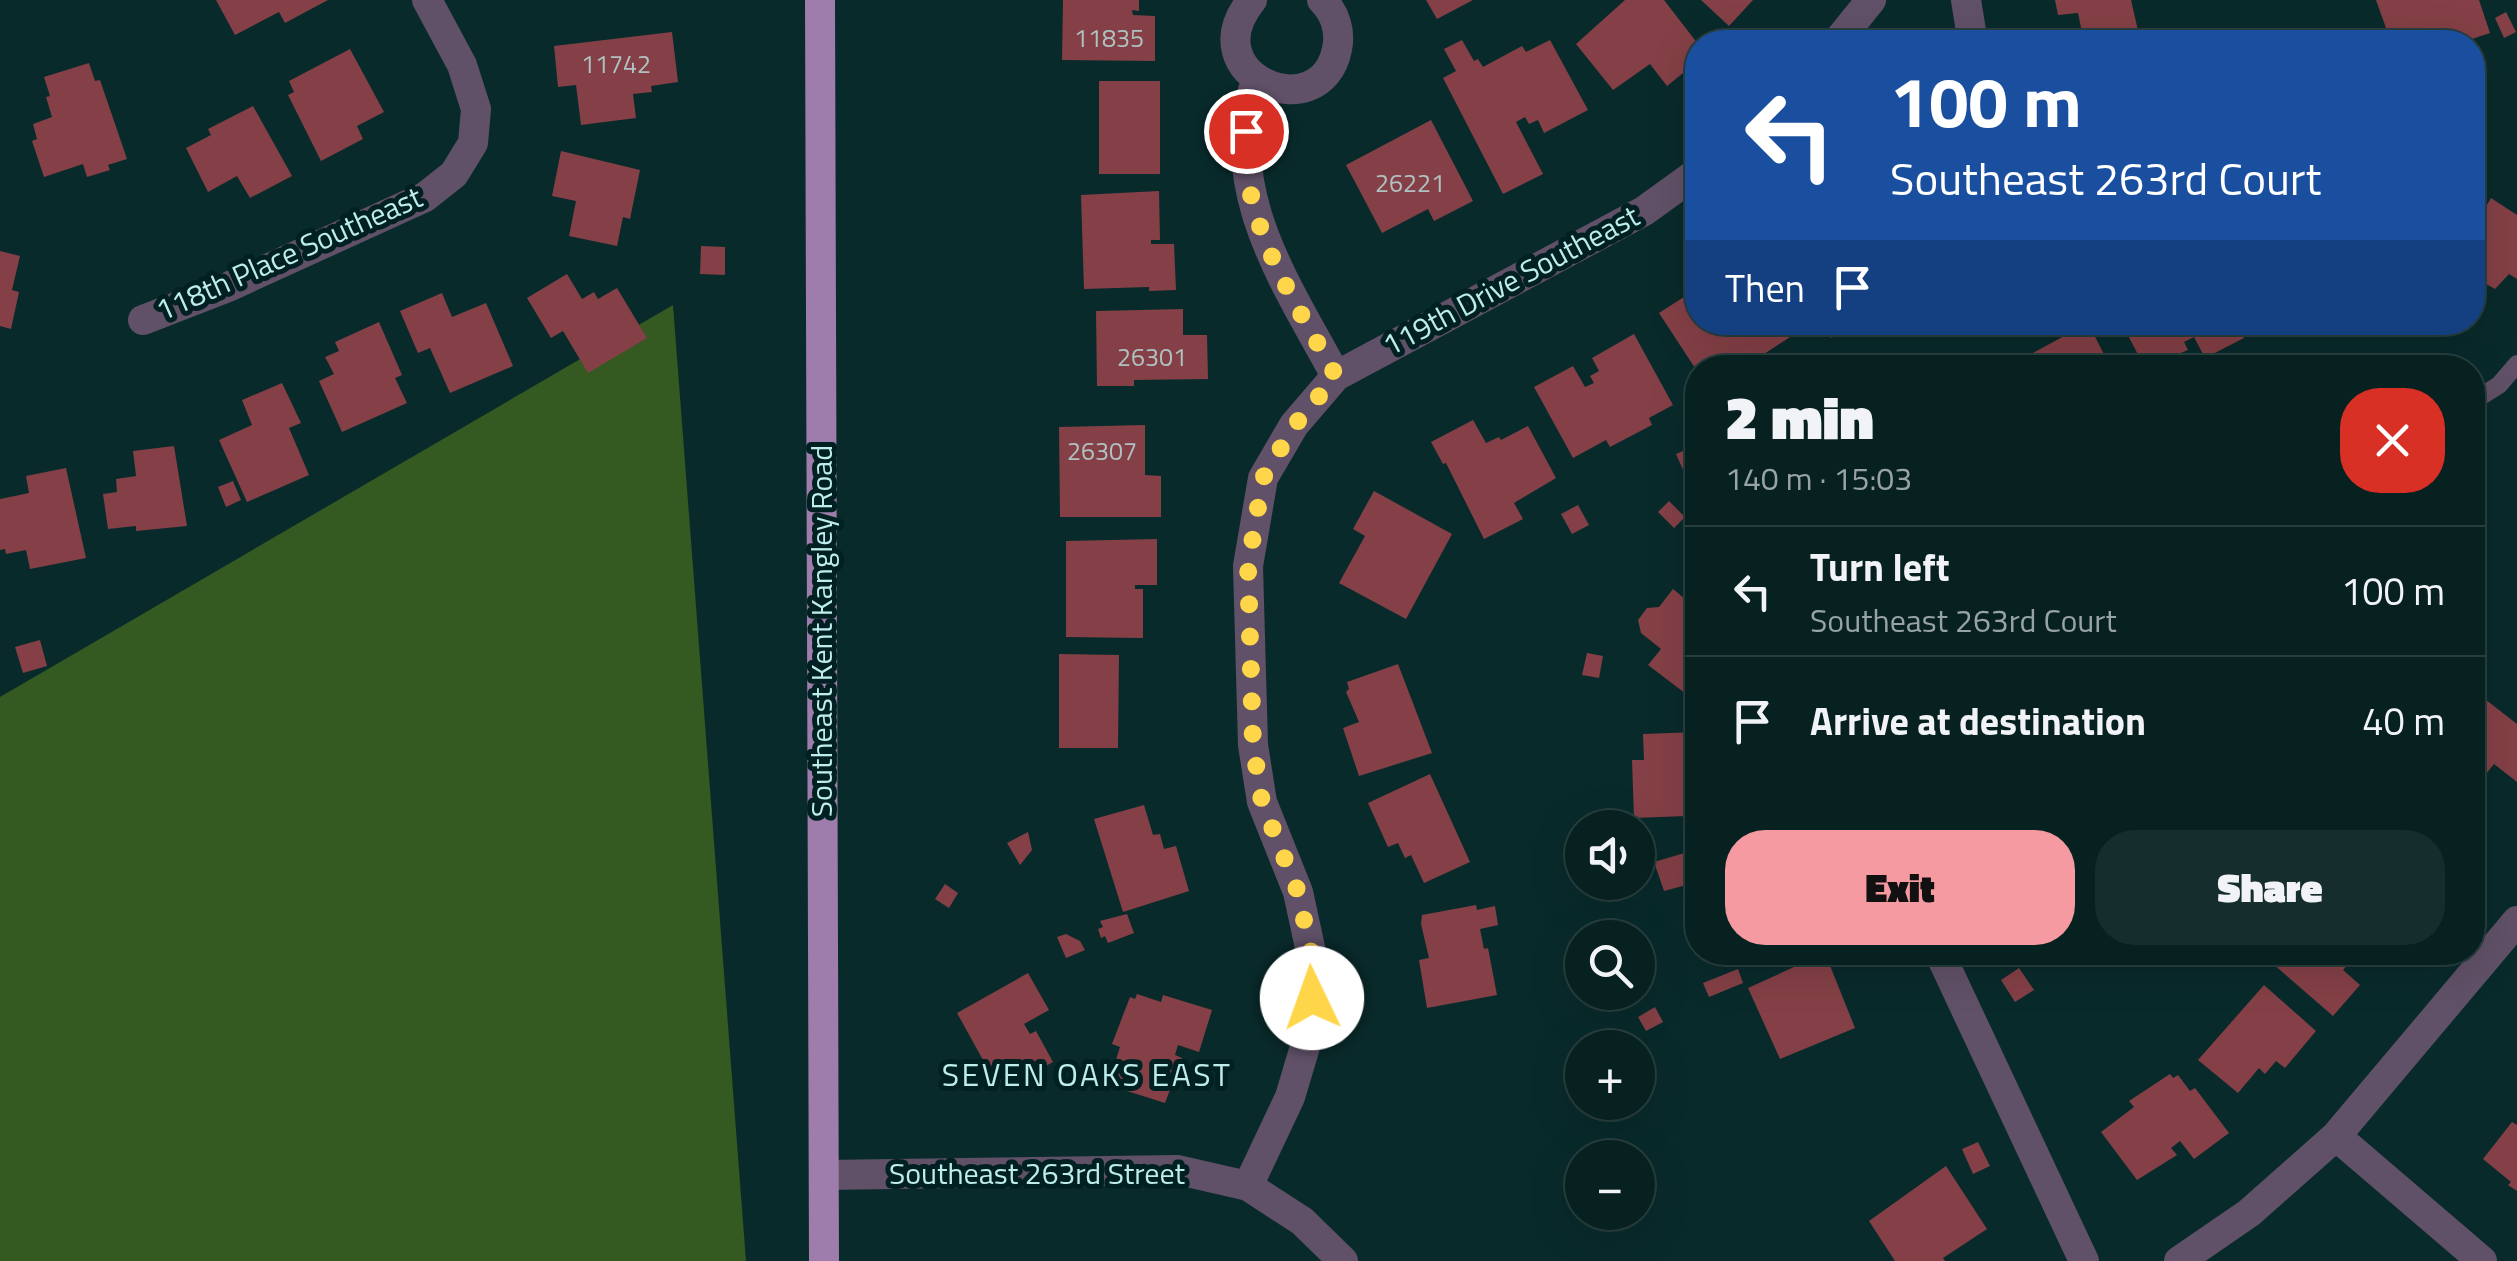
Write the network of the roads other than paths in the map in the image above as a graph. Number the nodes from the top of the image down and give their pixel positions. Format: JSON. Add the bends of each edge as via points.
{"nodes":[{"id":1,"x":428,"y":0,"type":"edge"},
{"id":2,"x":820,"y":0,"type":"edge"},
{"id":3,"x":1252,"y":0,"type":"edge"},
{"id":4,"x":1322,"y":0,"type":"edge"},
{"id":5,"x":1870,"y":0,"type":"edge"},
{"id":6,"x":1966,"y":0,"type":"edge"},
{"id":7,"x":1847,"y":30,"type":"edge"},
{"id":8,"x":1971,"y":30,"type":"edge"},
{"id":9,"x":1256,"y":80,"type":"junction"},
{"id":10,"x":1685,"y":181,"type":"edge"},
{"id":11,"x":143,"y":320,"type":"dead end"},
{"id":12,"x":2517,"y":364,"type":"edge"},
{"id":13,"x":1336,"y":376,"type":"junction"},
{"id":14,"x":2485,"y":394,"type":"edge"},
{"id":15,"x":2517,"y":920,"type":"edge"},
{"id":16,"x":2485,"y":958,"type":"edge"},
{"id":17,"x":1946,"y":965,"type":"edge"},
{"id":18,"x":2479,"y":965,"type":"edge"},
{"id":19,"x":2336,"y":1136,"type":"junction"},
{"id":20,"x":824,"y":1174,"type":"junction"},
{"id":21,"x":1248,"y":1186,"type":"junction"},
{"id":22,"x":824,"y":1261,"type":"edge"},
{"id":23,"x":1343,"y":1261,"type":"edge"},
{"id":24,"x":2084,"y":1261,"type":"edge"},
{"id":25,"x":2179,"y":1261,"type":"edge"},
{"id":26,"x":2482,"y":1261,"type":"edge"}],
"edges":[{"from":1,"to":11,"type":"street","name":"118th Place Southeast","via":[[476,109],[473,144],[454,174],[426,197]]},
{"from":2,"to":20,"type":"main road","name":"Southeast Kent Kangley Road"},
{"from":3,"to":9,"type":"street","via":[[1235,32],[1236,50]]},
{"from":4,"to":9,"type":"street","via":[[1339,39],[1329,70],[1303,88],[1270,88]]},
{"from":5,"to":7,"type":"street"},
{"from":6,"to":8,"type":"street"},
{"from":9,"to":13,"type":"street","via":[[1244,160],[1254,210]]},
{"from":10,"to":13,"type":"street","name":"119th Drive Southeast","via":[[1644,211]]},
{"from":12,"to":14,"type":"lane"},
{"from":13,"to":21,"type":"street","name":"119th Drive Southeast","via":[[1294,426],[1263,478],[1248,566],[1253,745],[1262,802],[1298,892],[1314,966],[1310,1030],[1290,1097]]},
{"from":15,"to":16,"type":"street"},
{"from":17,"to":24,"type":"street"},
{"from":18,"to":19,"type":"street"},
{"from":19,"to":25,"type":"street","via":[[2249,1213]]},
{"from":19,"to":26,"type":"street"},
{"from":20,"to":21,"type":"street","name":"Southeast 263rd Street","via":[[1178,1170]]},
{"from":20,"to":22,"type":"main road","name":"Southeast Kent Kangley Road"},
{"from":21,"to":23,"type":"street","name":"Southeast 263rd Street","via":[[1302,1221]]}]}
